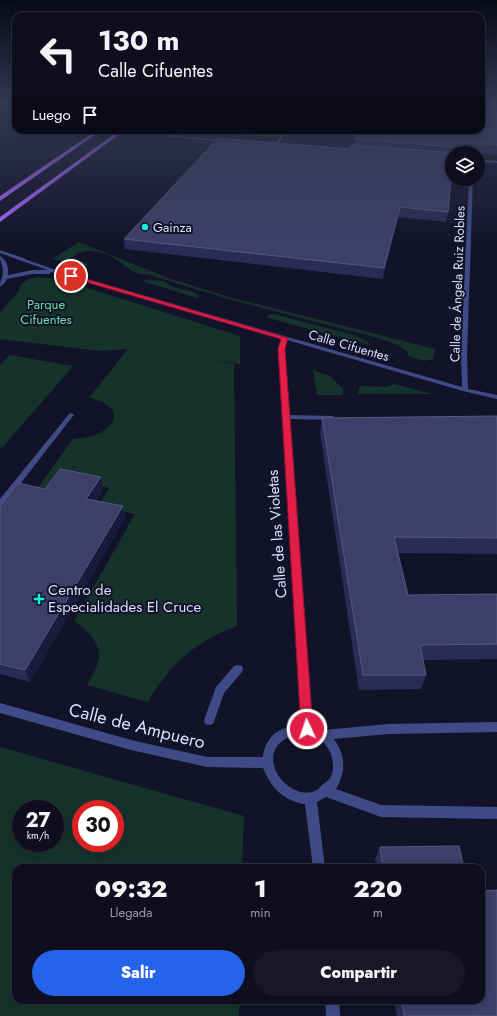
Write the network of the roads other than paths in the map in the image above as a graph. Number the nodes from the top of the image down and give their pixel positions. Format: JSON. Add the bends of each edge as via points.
{"nodes":[{"id":1,"x":69,"y":151,"type":"edge"},
{"id":2,"x":94,"y":151,"type":"edge"},
{"id":3,"x":485,"y":161,"type":"edge"},
{"id":4,"x":497,"y":162,"type":"edge"},
{"id":5,"x":471,"y":186,"type":"edge"},
{"id":6,"x":0,"y":199,"type":"edge"},
{"id":7,"x":0,"y":220,"type":"edge"},
{"id":8,"x":0,"y":251,"type":"edge"},
{"id":9,"x":0,"y":257,"type":"edge"},
{"id":10,"x":24,"y":260,"type":"junction"},
{"id":11,"x":7,"y":263,"type":"edge"},
{"id":12,"x":57,"y":272,"type":"junction"},
{"id":13,"x":0,"y":276,"type":"edge"},
{"id":14,"x":6,"y":277,"type":"junction"},
{"id":15,"x":0,"y":285,"type":"edge"},
{"id":16,"x":284,"y":338,"type":"junction"},
{"id":17,"x":465,"y":390,"type":"junction"},
{"id":18,"x":497,"y":398,"type":"edge"},
{"id":19,"x":71,"y":415,"type":"dead end"},
{"id":20,"x":286,"y":416,"type":"junction"},
{"id":21,"x":342,"y":418,"type":"edge"},
{"id":22,"x":0,"y":504,"type":"edge"},
{"id":23,"x":238,"y":668,"type":"dead end"},
{"id":24,"x":0,"y":708,"type":"edge"},
{"id":25,"x":209,"y":720,"type":"dead end"},
{"id":26,"x":497,"y":727,"type":"edge"},
{"id":27,"x":307,"y":729,"type":"junction"},
{"id":28,"x":322,"y":735,"type":"junction"},
{"id":29,"x":267,"y":763,"type":"junction"},
{"id":30,"x":326,"y":791,"type":"junction"},
{"id":31,"x":310,"y":798,"type":"junction"},
{"id":32,"x":497,"y":813,"type":"edge"},
{"id":33,"x":318,"y":864,"type":"edge"},
{"id":34,"x":332,"y":1004,"type":"edge"},
{"id":35,"x":333,"y":1016,"type":"edge"}],
"edges":[{"from":1,"to":6,"type":"main road"},
{"from":2,"to":7,"type":"main road"},
{"from":3,"to":4,"type":"street"},
{"from":5,"to":17,"type":"street","name":"Calle de Ángela Ruiz Robles"},
{"from":8,"to":10,"type":"street","name":"Calle Cifuentes"},
{"from":9,"to":11,"type":"street"},
{"from":10,"to":11,"type":"street"},
{"from":10,"to":12,"type":"street","name":"Calle Cifuentes"},
{"from":11,"to":14,"type":"street"},
{"from":12,"to":14,"type":"street","name":"Calle Cifuentes","via":[[33,272]]},
{"from":12,"to":16,"type":"street","name":"Calle Cifuentes"},
{"from":13,"to":14,"type":"street","name":"Calle Cifuentes"},
{"from":14,"to":15,"type":"street"},
{"from":16,"to":17,"type":"street","name":"Calle Cifuentes"},
{"from":16,"to":20,"type":"street","name":"Calle de las Violetas","via":[[282,349]]},
{"from":17,"to":18,"type":"street","name":"Calle Cifuentes"},
{"from":19,"to":22,"type":"street"},
{"from":20,"to":21,"type":"street"},
{"from":20,"to":27,"type":"street","name":"Calle de las Violetas"},
{"from":23,"to":25,"type":"street","via":[[220,690]]},
{"from":24,"to":29,"type":"street","name":"Calle de Ampuero","via":[[131,745],[207,762]]},
{"from":26,"to":28,"type":"street","via":[[388,729]]},
{"from":27,"to":28,"type":"street"},
{"from":27,"to":29,"type":"street","via":[[297,728],[279,736],[272,743]]},
{"from":28,"to":30,"type":"street","via":[[336,752],[338,763],[338,773]]},
{"from":29,"to":31,"type":"street","via":[[276,785],[286,793]]},
{"from":30,"to":31,"type":"street"},
{"from":30,"to":32,"type":"street","via":[[381,811]]},
{"from":31,"to":33,"type":"street"},
{"from":34,"to":35,"type":"street"}]}
